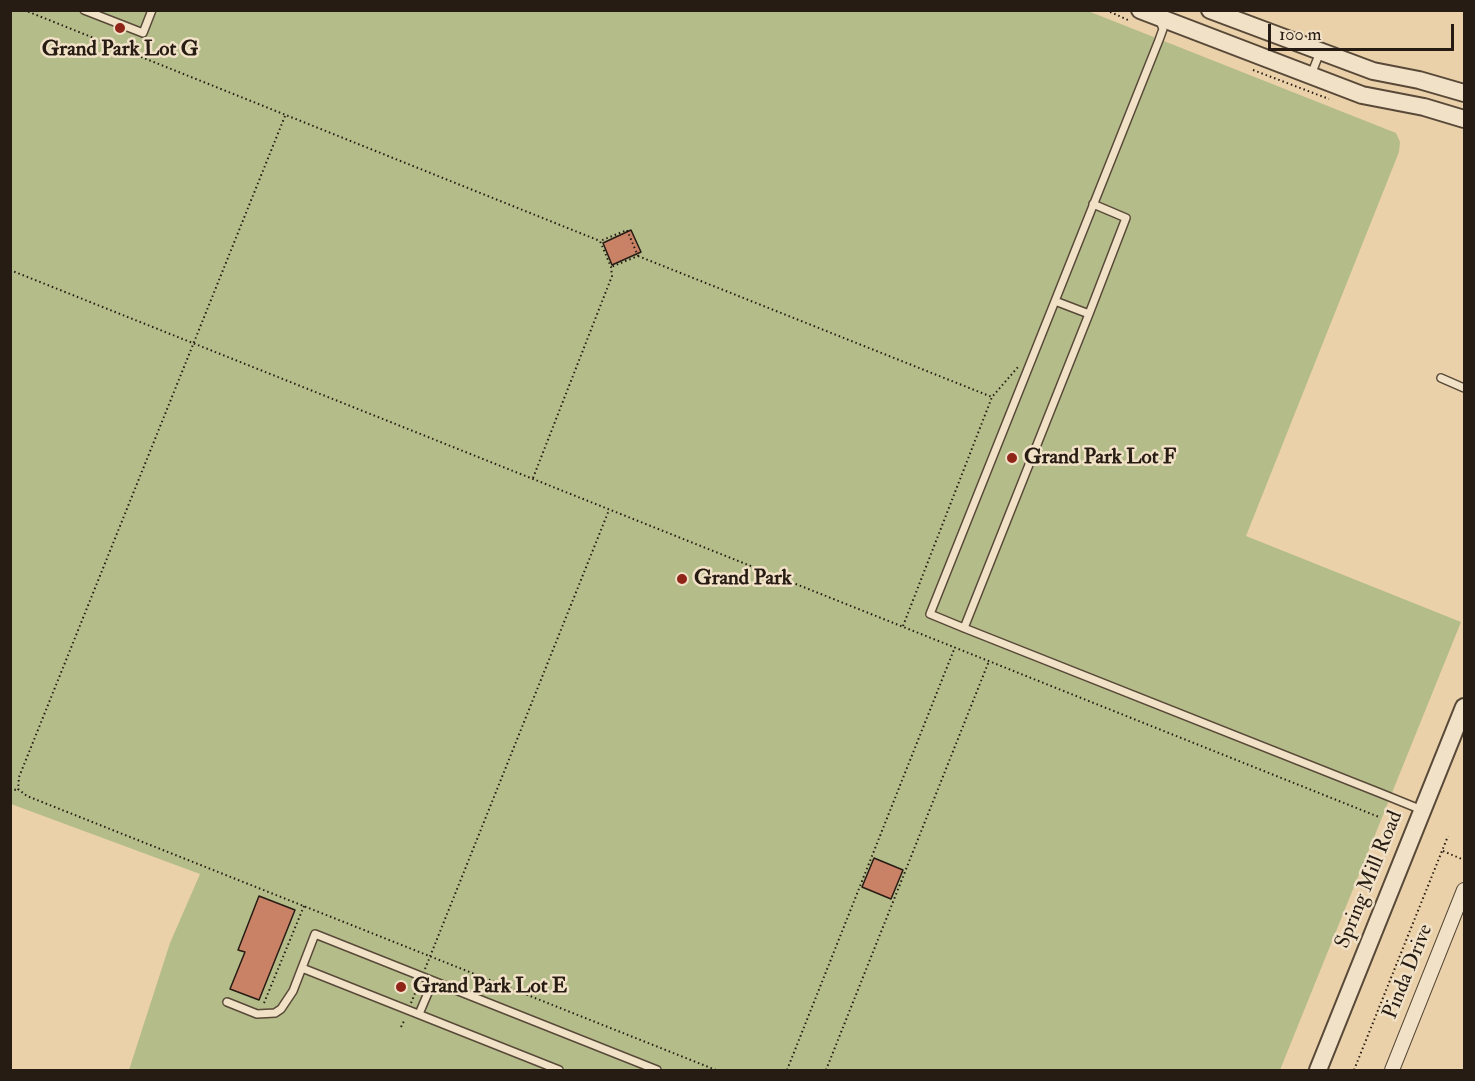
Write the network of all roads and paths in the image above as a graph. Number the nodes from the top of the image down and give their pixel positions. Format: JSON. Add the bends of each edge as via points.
{"nodes":[{"id":1,"x":24,"y":10,"type":"edge"},
{"id":2,"x":84,"y":10,"type":"edge"},
{"id":3,"x":152,"y":10,"type":"edge"},
{"id":4,"x":1140,"y":10,"type":"edge"},
{"id":5,"x":1210,"y":10,"type":"edge"},
{"id":6,"x":1159,"y":14,"type":"edge"},
{"id":7,"x":1320,"y":52,"type":"junction"},
{"id":8,"x":1311,"y":76,"type":"junction"},
{"id":9,"x":1464,"y":93,"type":"edge"},
{"id":10,"x":285,"y":116,"type":"junction"},
{"id":11,"x":1464,"y":119,"type":"edge"},
{"id":12,"x":1093,"y":204,"type":"junction"},
{"id":13,"x":600,"y":241,"type":"junction"},
{"id":14,"x":638,"y":256,"type":"junction"},
{"id":15,"x":611,"y":267,"type":"junction"},
{"id":16,"x":10,"y":270,"type":"edge"},
{"id":17,"x":1055,"y":301,"type":"junction"},
{"id":18,"x":1089,"y":314,"type":"junction"},
{"id":19,"x":192,"y":343,"type":"junction"},
{"id":20,"x":1023,"y":361,"type":"dead end"},
{"id":21,"x":1441,"y":378,"type":"dead end"},
{"id":22,"x":1464,"y":388,"type":"edge"},
{"id":23,"x":992,"y":398,"type":"junction"},
{"id":24,"x":533,"y":479,"type":"junction"},
{"id":25,"x":609,"y":510,"type":"junction"},
{"id":26,"x":903,"y":626,"type":"junction"},
{"id":27,"x":964,"y":628,"type":"junction"},
{"id":28,"x":955,"y":647,"type":"junction"},
{"id":29,"x":989,"y":661,"type":"junction"},
{"id":30,"x":1464,"y":707,"type":"edge"},
{"id":31,"x":18,"y":789,"type":"junction"},
{"id":32,"x":10,"y":791,"type":"edge"},
{"id":33,"x":1422,"y":810,"type":"junction"},
{"id":34,"x":1379,"y":817,"type":"dead end"},
{"id":35,"x":1448,"y":836,"type":"dead end"},
{"id":36,"x":1443,"y":851,"type":"junction"},
{"id":37,"x":1464,"y":860,"type":"edge"},
{"id":38,"x":1464,"y":890,"type":"edge"},
{"id":39,"x":304,"y":906,"type":"junction"},
{"id":40,"x":430,"y":957,"type":"junction"},
{"id":41,"x":302,"y":968,"type":"junction"},
{"id":42,"x":422,"y":976,"type":"junction"},
{"id":43,"x":433,"y":981,"type":"junction"},
{"id":44,"x":227,"y":1002,"type":"dead end"},
{"id":45,"x":408,"y":1010,"type":"junction"},
{"id":46,"x":260,"y":1014,"type":"junction"},
{"id":47,"x":419,"y":1014,"type":"junction"},
{"id":48,"x":401,"y":1027,"type":"dead end"},
{"id":49,"x":559,"y":1071,"type":"edge"},
{"id":50,"x":657,"y":1071,"type":"edge"},
{"id":51,"x":716,"y":1071,"type":"edge"},
{"id":52,"x":787,"y":1071,"type":"edge"},
{"id":53,"x":826,"y":1071,"type":"edge"},
{"id":54,"x":1318,"y":1071,"type":"edge"},
{"id":55,"x":1354,"y":1071,"type":"edge"},
{"id":56,"x":1392,"y":1071,"type":"edge"}],
"edges":[{"from":1,"to":10,"type":"path"},
{"from":2,"to":3,"type":"lane","via":[[143,33]]},
{"from":4,"to":6,"type":"street"},
{"from":5,"to":7,"type":"street"},
{"from":6,"to":8,"type":"street"},
{"from":6,"to":12,"type":"lane","via":[[1161,33]]},
{"from":7,"to":8,"type":"lane"},
{"from":7,"to":9,"type":"street","via":[[1373,71]]},
{"from":8,"to":11,"type":"street","via":[[1362,95]]},
{"from":10,"to":13,"type":"path"},
{"from":10,"to":19,"type":"path"},
{"from":12,"to":17,"type":"lane"},
{"from":12,"to":18,"type":"lane","via":[[1126,218]]},
{"from":13,"to":14,"type":"path","via":[[627,230]]},
{"from":13,"to":15,"type":"path"},
{"from":14,"to":15,"type":"path"},
{"from":14,"to":23,"type":"path"},
{"from":15,"to":24,"type":"path","via":[[612,276]]},
{"from":16,"to":19,"type":"path"},
{"from":17,"to":18,"type":"lane"},
{"from":17,"to":27,"type":"lane","via":[[930,614]]},
{"from":18,"to":27,"type":"lane"},
{"from":19,"to":24,"type":"path"},
{"from":19,"to":31,"type":"path","via":[[19,777]]},
{"from":20,"to":23,"type":"path"},
{"from":21,"to":22,"type":"lane"},
{"from":23,"to":26,"type":"path"},
{"from":24,"to":25,"type":"path"},
{"from":25,"to":26,"type":"path"},
{"from":25,"to":40,"type":"path"},
{"from":26,"to":28,"type":"path"},
{"from":27,"to":33,"type":"lane"},
{"from":28,"to":29,"type":"path"},
{"from":28,"to":52,"type":"path"},
{"from":29,"to":34,"type":"path"},
{"from":29,"to":53,"type":"path"},
{"from":30,"to":33,"type":"street","name":"Spring Mill Road"},
{"from":31,"to":32,"type":"path"},
{"from":31,"to":39,"type":"path","via":[[27,796]]},
{"from":33,"to":54,"type":"street","name":"Spring Mill Road"},
{"from":35,"to":36,"type":"path"},
{"from":36,"to":37,"type":"path"},
{"from":36,"to":55,"type":"path"},
{"from":38,"to":56,"type":"street","name":"Pinda Drive"},
{"from":39,"to":40,"type":"path"},
{"from":39,"to":46,"type":"path"},
{"from":40,"to":42,"type":"path"},
{"from":40,"to":51,"type":"path"},
{"from":41,"to":42,"type":"lane","via":[[315,934]]},
{"from":41,"to":45,"type":"lane"},
{"from":41,"to":46,"type":"lane","via":[[281,1009]]},
{"from":42,"to":43,"type":"lane"},
{"from":42,"to":45,"type":"path"},
{"from":43,"to":47,"type":"lane"},
{"from":43,"to":50,"type":"lane"},
{"from":44,"to":46,"type":"lane"},
{"from":45,"to":47,"type":"lane"},
{"from":45,"to":48,"type":"path"},
{"from":47,"to":49,"type":"lane"}]}
